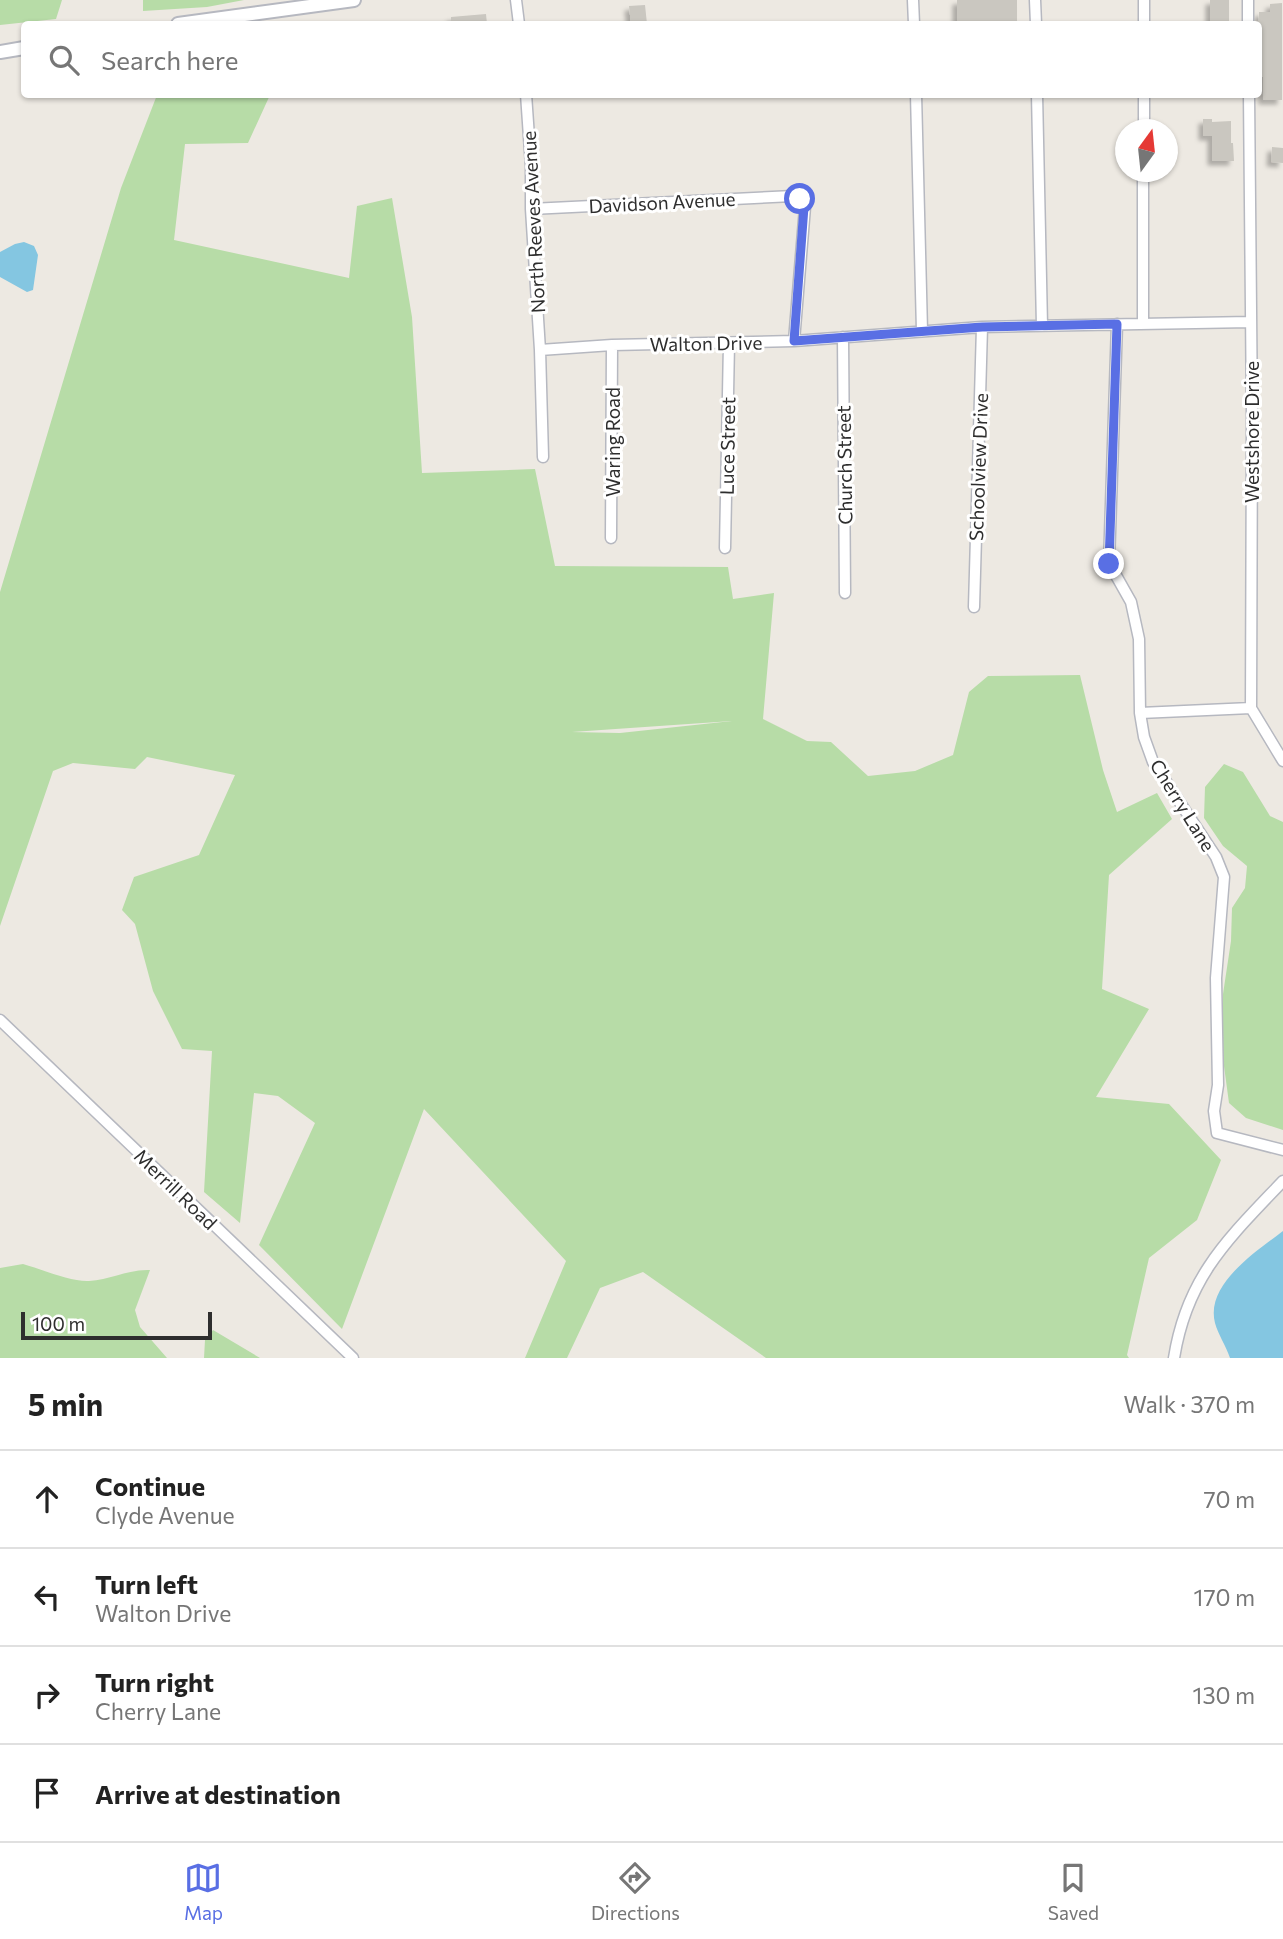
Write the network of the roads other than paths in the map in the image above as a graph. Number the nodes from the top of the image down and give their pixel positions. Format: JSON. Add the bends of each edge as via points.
{"nodes":[{"id":1,"x":354,"y":0,"type":"edge"},
{"id":2,"x":516,"y":0,"type":"edge"},
{"id":3,"x":913,"y":0,"type":"edge"},
{"id":4,"x":1035,"y":0,"type":"edge"},
{"id":5,"x":1144,"y":0,"type":"edge"},
{"id":6,"x":1248,"y":0,"type":"edge"},
{"id":7,"x":200,"y":21,"type":"edge"},
{"id":8,"x":519,"y":21,"type":"edge"},
{"id":9,"x":914,"y":21,"type":"edge"},
{"id":10,"x":1036,"y":21,"type":"edge"},
{"id":11,"x":1144,"y":21,"type":"edge"},
{"id":12,"x":1248,"y":21,"type":"edge"},
{"id":13,"x":21,"y":48,"type":"edge"},
{"id":14,"x":0,"y":52,"type":"edge"},
{"id":15,"x":526,"y":98,"type":"edge"},
{"id":16,"x":916,"y":98,"type":"edge"},
{"id":17,"x":1037,"y":98,"type":"edge"},
{"id":18,"x":1144,"y":98,"type":"edge"},
{"id":19,"x":1249,"y":98,"type":"edge"},
{"id":20,"x":1144,"y":119,"type":"edge"},
{"id":21,"x":1143,"y":182,"type":"edge"},
{"id":22,"x":530,"y":209,"type":"junction"},
{"id":23,"x":1250,"y":322,"type":"junction"},
{"id":24,"x":1117,"y":324,"type":"junction"},
{"id":25,"x":1143,"y":324,"type":"junction"},
{"id":26,"x":1042,"y":326,"type":"junction"},
{"id":27,"x":982,"y":327,"type":"junction"},
{"id":28,"x":922,"y":331,"type":"junction"},
{"id":29,"x":843,"y":337,"type":"junction"},
{"id":30,"x":794,"y":341,"type":"junction"},
{"id":31,"x":729,"y":343,"type":"junction"},
{"id":32,"x":612,"y":345,"type":"junction"},
{"id":33,"x":540,"y":350,"type":"junction"},
{"id":34,"x":543,"y":457,"type":"dead end"},
{"id":35,"x":611,"y":538,"type":"dead end"},
{"id":36,"x":725,"y":548,"type":"dead end"},
{"id":37,"x":845,"y":593,"type":"dead end"},
{"id":38,"x":974,"y":607,"type":"dead end"},
{"id":39,"x":1251,"y":708,"type":"junction"},
{"id":40,"x":1140,"y":713,"type":"junction"},
{"id":41,"x":1283,"y":761,"type":"edge"},
{"id":42,"x":0,"y":1020,"type":"edge"},
{"id":43,"x":1283,"y":1150,"type":"edge"},
{"id":44,"x":1283,"y":1181,"type":"edge"},
{"id":45,"x":353,"y":1358,"type":"edge"},
{"id":46,"x":1174,"y":1358,"type":"edge"}],
"edges":[{"from":1,"to":7,"type":"street"},
{"from":2,"to":8,"type":"street"},
{"from":3,"to":9,"type":"street"},
{"from":4,"to":10,"type":"street"},
{"from":5,"to":11,"type":"street"},
{"from":6,"to":12,"type":"street"},
{"from":13,"to":14,"type":"street"},
{"from":15,"to":22,"type":"street","name":"North Reeves Avenue"},
{"from":16,"to":28,"type":"street"},
{"from":17,"to":26,"type":"street"},
{"from":18,"to":20,"type":"street"},
{"from":19,"to":23,"type":"street","name":"Westshore Drive"},
{"from":21,"to":25,"type":"street"},
{"from":22,"to":30,"type":"street","name":"Davidson Avenue","via":[[800,199],[804,207]]},
{"from":22,"to":33,"type":"street","name":"North Reeves Avenue"},
{"from":23,"to":25,"type":"street","name":"Walton Drive"},
{"from":23,"to":39,"type":"street","name":"Westshore Drive"},
{"from":24,"to":25,"type":"street","name":"Walton Drive"},
{"from":24,"to":26,"type":"street","name":"Walton Drive"},
{"from":24,"to":40,"type":"street","name":"Cherry Lane","via":[[1109,564],[1131,601],[1139,639]]},
{"from":26,"to":27,"type":"street","name":"Walton Drive"},
{"from":27,"to":28,"type":"street","name":"Walton Drive"},
{"from":27,"to":38,"type":"street","name":"Schoolview Drive"},
{"from":28,"to":29,"type":"street","name":"Walton Drive"},
{"from":29,"to":30,"type":"street","name":"Walton Drive"},
{"from":29,"to":37,"type":"street","name":"Church Street"},
{"from":30,"to":31,"type":"street","name":"Walton Drive"},
{"from":31,"to":32,"type":"street","name":"Walton Drive"},
{"from":31,"to":36,"type":"street","name":"Luce Street"},
{"from":32,"to":33,"type":"street","name":"Walton Drive"},
{"from":32,"to":35,"type":"street","name":"Waring Road"},
{"from":33,"to":34,"type":"street","name":"North Reeves Avenue"},
{"from":39,"to":40,"type":"street"},
{"from":39,"to":41,"type":"street"},
{"from":40,"to":43,"type":"street","name":"Cherry Lane","via":[[1153,762],[1216,857],[1224,877],[1216,978],[1217,1133]]},
{"from":42,"to":45,"type":"street","name":"Merrill Road"},
{"from":44,"to":46,"type":"street","via":[[1217,1252],[1201,1277],[1183,1314]]}]}
